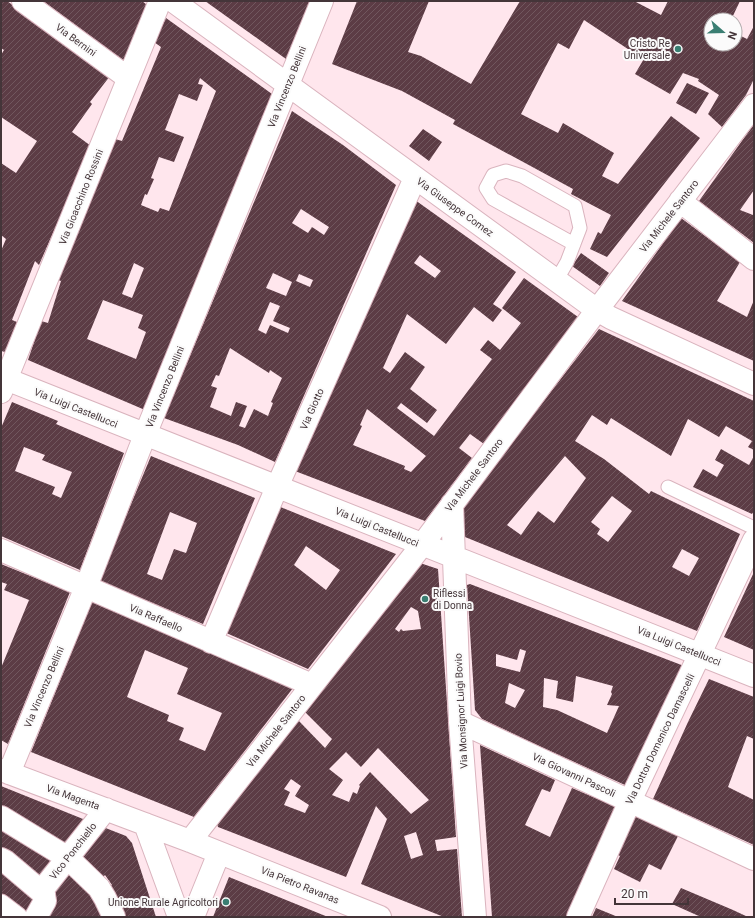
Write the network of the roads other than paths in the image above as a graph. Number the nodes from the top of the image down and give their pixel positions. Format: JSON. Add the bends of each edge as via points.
{"nodes":[{"id":1,"x":23,"y":1,"type":"edge"},
{"id":2,"x":160,"y":1,"type":"edge"},
{"id":3,"x":173,"y":1,"type":"edge"},
{"id":4,"x":322,"y":1,"type":"edge"},
{"id":5,"x":128,"y":78,"type":"junction"},
{"id":6,"x":288,"y":85,"type":"junction"},
{"id":7,"x":754,"y":105,"type":"edge"},
{"id":8,"x":415,"y":178,"type":"junction"},
{"id":9,"x":680,"y":202,"type":"junction"},
{"id":10,"x":574,"y":244,"type":"junction"},
{"id":11,"x":754,"y":259,"type":"edge"},
{"id":12,"x":556,"y":281,"type":"junction"},
{"id":13,"x":597,"y":310,"type":"junction"},
{"id":14,"x":3,"y":383,"type":"edge"},
{"id":15,"x":754,"y":384,"type":"edge"},
{"id":16,"x":145,"y":435,"type":"junction"},
{"id":17,"x":277,"y":487,"type":"junction"},
{"id":18,"x":668,"y":487,"type":"dead end"},
{"id":19,"x":452,"y":504,"type":"junction"},
{"id":20,"x":754,"y":528,"type":"edge"},
{"id":21,"x":754,"y":540,"type":"edge"},
{"id":22,"x":422,"y":545,"type":"junction"},
{"id":23,"x":1,"y":550,"type":"edge"},
{"id":24,"x":454,"y":558,"type":"junction"},
{"id":25,"x":86,"y":587,"type":"junction"},
{"id":26,"x":211,"y":642,"type":"junction"},
{"id":27,"x":701,"y":654,"type":"junction"},
{"id":28,"x":754,"y":676,"type":"edge"},
{"id":29,"x":312,"y":685,"type":"junction"},
{"id":30,"x":460,"y":722,"type":"junction"},
{"id":31,"x":5,"y":771,"type":"edge"},
{"id":32,"x":630,"y":801,"type":"junction"},
{"id":33,"x":106,"y":809,"type":"junction"},
{"id":34,"x":1,"y":817,"type":"edge"},
{"id":35,"x":145,"y":824,"type":"junction"},
{"id":36,"x":190,"y":841,"type":"junction"},
{"id":37,"x":220,"y":853,"type":"junction"},
{"id":38,"x":68,"y":858,"type":"junction"},
{"id":39,"x":1,"y":859,"type":"edge"},
{"id":40,"x":754,"y":859,"type":"edge"},
{"id":41,"x":44,"y":894,"type":"junction"},
{"id":42,"x":1,"y":904,"type":"edge"},
{"id":43,"x":18,"y":917,"type":"edge"},
{"id":44,"x":36,"y":917,"type":"edge"},
{"id":45,"x":114,"y":917,"type":"edge"},
{"id":46,"x":179,"y":917,"type":"edge"},
{"id":47,"x":193,"y":917,"type":"edge"},
{"id":48,"x":380,"y":917,"type":"edge"},
{"id":49,"x":475,"y":917,"type":"edge"},
{"id":50,"x":578,"y":917,"type":"edge"}],
"edges":[{"from":1,"to":5,"type":"street","name":"Via Bernini"},
{"from":2,"to":5,"type":"street","name":"Via Gioacchino Rossini"},
{"from":3,"to":6,"type":"street","name":"Via Giuseppe Comez"},
{"from":4,"to":6,"type":"street","name":"Via Vincenzo Bellini"},
{"from":5,"to":14,"type":"street","name":"Via Gioacchino Rossini"},
{"from":6,"to":8,"type":"street","name":"Via Giuseppe Comez"},
{"from":6,"to":16,"type":"street","name":"Via Vincenzo Bellini"},
{"from":7,"to":9,"type":"street","name":"Via Michele Santoro"},
{"from":8,"to":12,"type":"street","name":"Via Giuseppe Comez"},
{"from":8,"to":17,"type":"street","name":"Via Giotto"},
{"from":9,"to":11,"type":"street"},
{"from":9,"to":13,"type":"street","name":"Via Michele Santoro"},
{"from":10,"to":10,"type":"lane","via":[[580,228],[575,206],[522,176],[506,171],[493,175],[486,188],[493,199]]},
{"from":10,"to":12,"type":"lane"},
{"from":12,"to":13,"type":"street","name":"Via Giuseppe Comez"},
{"from":13,"to":15,"type":"street","name":"Via Giuseppe Comez"},
{"from":13,"to":19,"type":"street","name":"Via Michele Santoro"},
{"from":14,"to":16,"type":"street","name":"Via Luigi Castellucci"},
{"from":16,"to":17,"type":"street","name":"Via Luigi Castellucci"},
{"from":16,"to":25,"type":"street","name":"Via Vincenzo Bellini"},
{"from":17,"to":22,"type":"street","name":"Via Luigi Castellucci"},
{"from":17,"to":26,"type":"street","name":"Via Giotto"},
{"from":18,"to":20,"type":"lane"},
{"from":19,"to":22,"type":"street","name":"Via Michele Santoro"},
{"from":19,"to":24,"type":"street","name":"Via Monsignor Luigi Bovio"},
{"from":21,"to":27,"type":"street","name":"Via Dottor Domenico Damascelli"},
{"from":22,"to":24,"type":"street","name":"Via Luigi Castellucci"},
{"from":22,"to":29,"type":"street","name":"Via Michele Santoro"},
{"from":23,"to":25,"type":"street","name":"Via Raffaello"},
{"from":24,"to":27,"type":"street","name":"Via Luigi Castellucci"},
{"from":24,"to":30,"type":"street","name":"Via Monsignor Luigi Bovio"},
{"from":25,"to":26,"type":"street","name":"Via Raffaello"},
{"from":25,"to":31,"type":"street","name":"Via Vincenzo Bellini"},
{"from":26,"to":29,"type":"street","name":"Via Raffaello"},
{"from":27,"to":28,"type":"street","name":"Via Luigi Castellucci"},
{"from":27,"to":32,"type":"street","name":"Via Dottor Domenico Damascelli"},
{"from":29,"to":36,"type":"street","name":"Via Michele Santoro"},
{"from":30,"to":32,"type":"street","name":"Via Giovanni Pascoli"},
{"from":30,"to":49,"type":"street","name":"Via Monsignor Luigi Bovio"},
{"from":31,"to":33,"type":"street","name":"Via Magenta"},
{"from":32,"to":40,"type":"street","name":"Via Giovanni Pascoli"},
{"from":32,"to":50,"type":"street","name":"Via Dottor Domenico Damascelli"},
{"from":33,"to":35,"type":"street","name":"Via Magenta"},
{"from":33,"to":38,"type":"street","name":"Vico Ponchiello"},
{"from":34,"to":38,"type":"street"},
{"from":35,"to":36,"type":"street","name":"Via Magenta"},
{"from":35,"to":46,"type":"street"},
{"from":36,"to":37,"type":"street","name":"Via Pietro Ravanas"},
{"from":37,"to":47,"type":"street"},
{"from":37,"to":48,"type":"street","name":"Via Pietro Ravanas"},
{"from":38,"to":41,"type":"street","name":"Vico Ponchiello","via":[[43,889]]},
{"from":38,"to":45,"type":"street","via":[[99,888]]},
{"from":39,"to":41,"type":"street"},
{"from":41,"to":44,"type":"street","via":[[45,901]]},
{"from":42,"to":43,"type":"street"}]}
